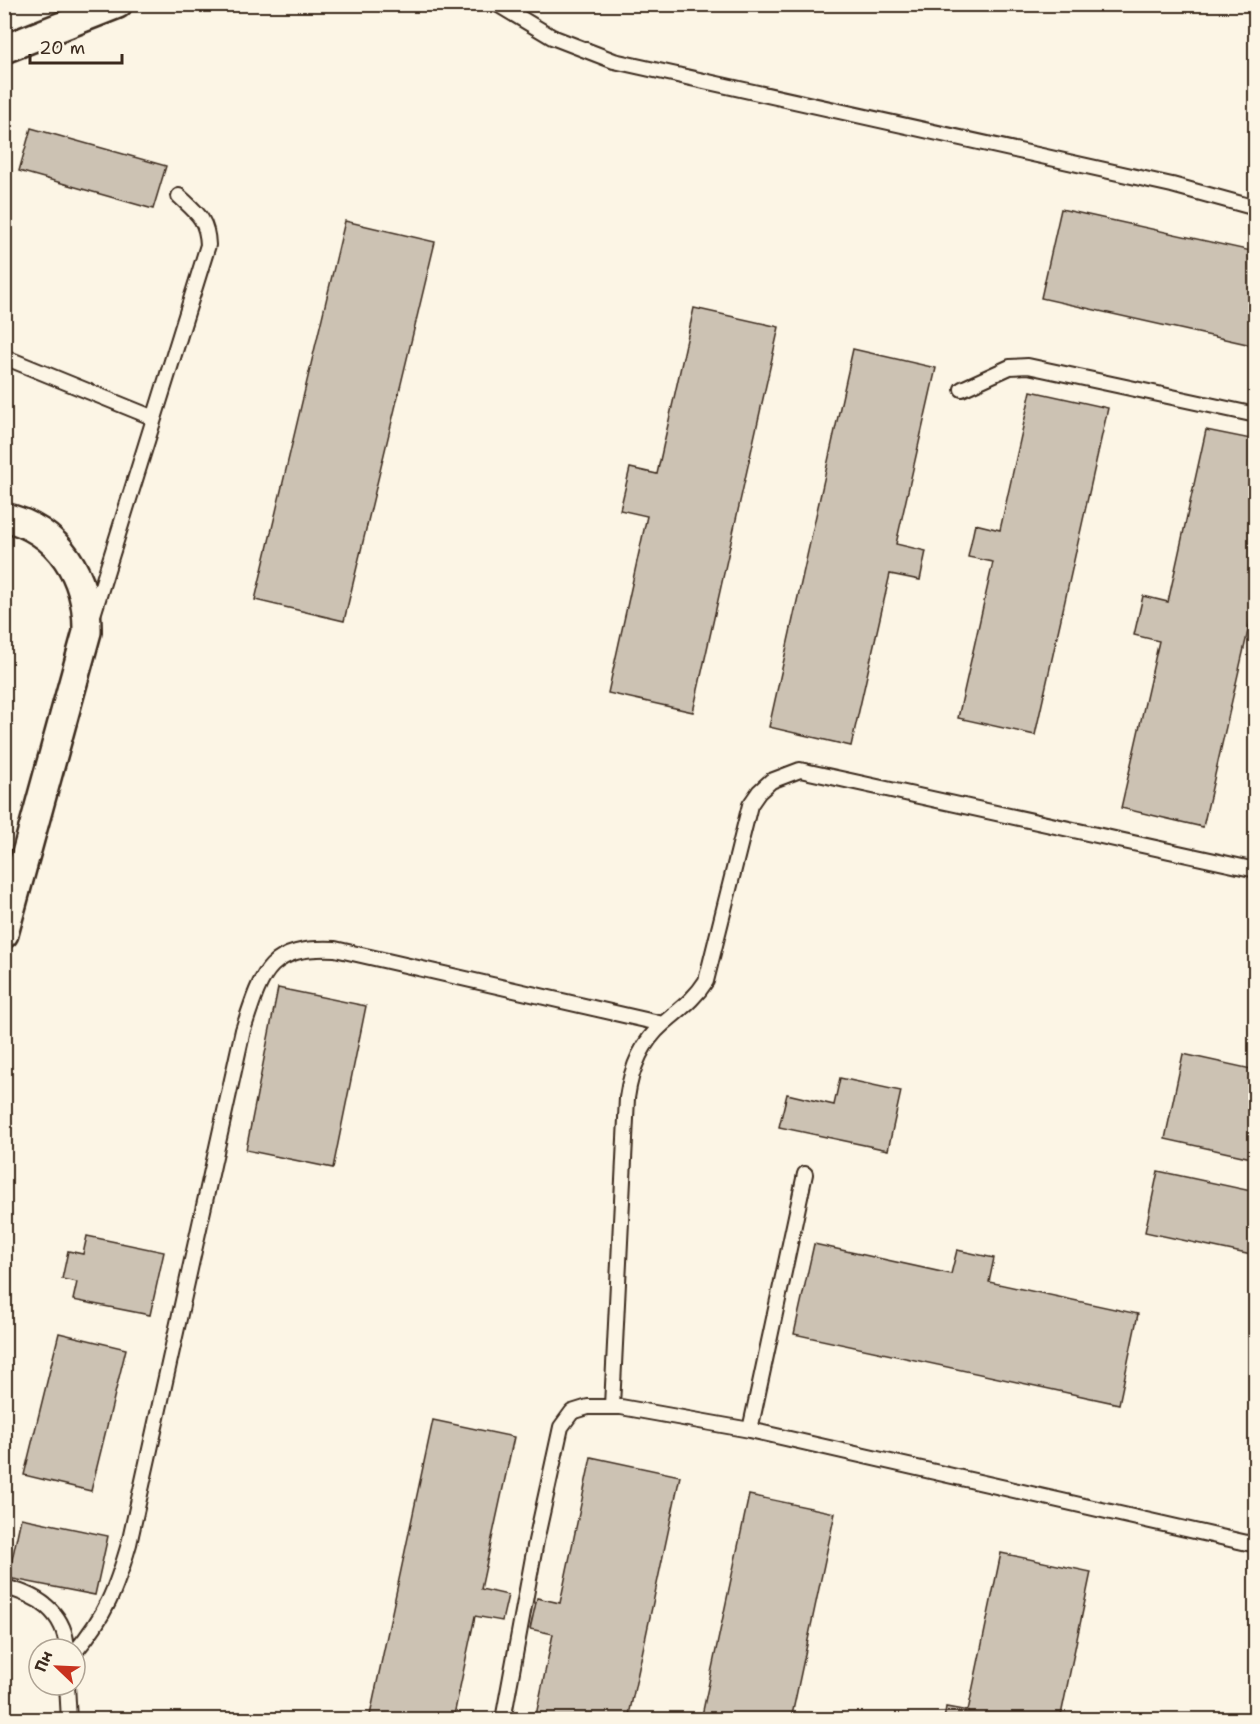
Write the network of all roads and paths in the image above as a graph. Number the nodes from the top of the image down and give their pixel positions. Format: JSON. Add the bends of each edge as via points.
{"nodes":[{"id":1,"x":118,"y":4,"type":"edge"},
{"id":2,"x":497,"y":4,"type":"edge"},
{"id":3,"x":4,"y":50,"type":"edge"},
{"id":4,"x":179,"y":196,"type":"dead end"},
{"id":5,"x":1256,"y":207,"type":"edge"},
{"id":6,"x":4,"y":357,"type":"edge"},
{"id":7,"x":962,"y":389,"type":"dead end"},
{"id":8,"x":1256,"y":415,"type":"edge"},
{"id":9,"x":154,"y":418,"type":"junction"},
{"id":10,"x":4,"y":517,"type":"edge"},
{"id":11,"x":87,"y":632,"type":"junction"},
{"id":12,"x":1256,"y":870,"type":"edge"},
{"id":13,"x":4,"y":934,"type":"edge"},
{"id":14,"x":663,"y":1024,"type":"junction"},
{"id":15,"x":805,"y":1174,"type":"dead end"},
{"id":16,"x":612,"y":1407,"type":"junction"},
{"id":17,"x":750,"y":1431,"type":"junction"},
{"id":18,"x":1256,"y":1545,"type":"edge"},
{"id":19,"x":4,"y":1587,"type":"edge"},
{"id":20,"x":65,"y":1637,"type":"edge"},
{"id":21,"x":87,"y":1638,"type":"edge"},
{"id":22,"x":68,"y":1697,"type":"edge"},
{"id":23,"x":69,"y":1719,"type":"edge"},
{"id":24,"x":503,"y":1719,"type":"edge"}],
"edges":[{"from":1,"to":3,"type":"street"},
{"from":2,"to":5,"type":"lane","via":[[552,37],[614,61]]},
{"from":4,"to":9,"type":"lane","via":[[207,227],[208,246]]},
{"from":6,"to":9,"type":"lane"},
{"from":7,"to":8,"type":"lane","via":[[1010,368],[1029,366]]},
{"from":9,"to":11,"type":"lane"},
{"from":10,"to":11,"type":"street","via":[[35,528],[66,555],[84,591]]},
{"from":11,"to":13,"type":"street"},
{"from":12,"to":14,"type":"lane","via":[[801,770],[785,774],[759,792],[744,820],[706,981],[695,998]]},
{"from":14,"to":16,"type":"lane","via":[[638,1057],[627,1098]]},
{"from":14,"to":21,"type":"lane","via":[[335,949],[308,948],[288,953],[270,966],[256,989],[243,1030],[129,1544],[115,1593]]},
{"from":15,"to":17,"type":"lane"},
{"from":16,"to":17,"type":"lane"},
{"from":16,"to":24,"type":"lane","via":[[572,1412],[561,1427]]},
{"from":17,"to":18,"type":"lane"},
{"from":19,"to":20,"type":"lane","via":[[29,1595],[51,1609],[62,1623]]},
{"from":22,"to":23,"type":"lane"}]}
